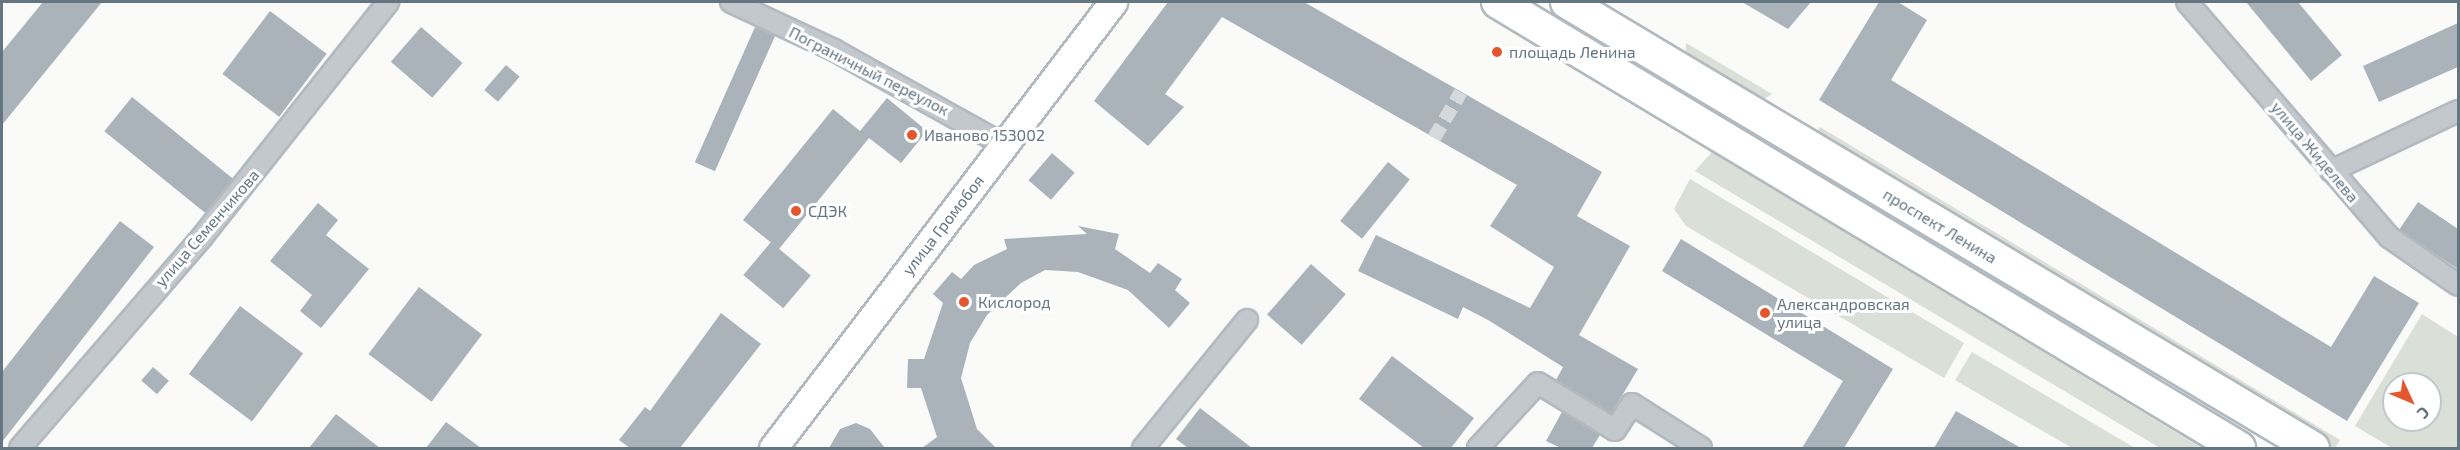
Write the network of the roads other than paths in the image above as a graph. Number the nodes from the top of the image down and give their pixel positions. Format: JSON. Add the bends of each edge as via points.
{"nodes":[{"id":1,"x":388,"y":2,"type":"edge"},
{"id":2,"x":731,"y":2,"type":"edge"},
{"id":3,"x":1093,"y":2,"type":"edge"},
{"id":4,"x":1113,"y":2,"type":"edge"},
{"id":5,"x":1498,"y":2,"type":"edge"},
{"id":6,"x":1567,"y":2,"type":"edge"},
{"id":7,"x":2187,"y":2,"type":"edge"},
{"id":8,"x":2458,"y":111,"type":"edge"},
{"id":9,"x":997,"y":141,"type":"junction"},
{"id":10,"x":2331,"y":171,"type":"junction"},
{"id":11,"x":2458,"y":285,"type":"edge"},
{"id":12,"x":1247,"y":320,"type":"dead end"},
{"id":13,"x":20,"y":448,"type":"edge"},
{"id":14,"x":753,"y":448,"type":"edge"},
{"id":15,"x":773,"y":448,"type":"edge"},
{"id":16,"x":1143,"y":448,"type":"edge"},
{"id":17,"x":1478,"y":448,"type":"edge"},
{"id":18,"x":1701,"y":448,"type":"edge"},
{"id":19,"x":2239,"y":448,"type":"edge"},
{"id":20,"x":2313,"y":448,"type":"edge"}],
"edges":[{"from":1,"to":13,"type":"street","name":"улица Семенчикова","via":[[202,237]]},
{"from":2,"to":9,"type":"street","name":"Пограничный переулок"},
{"from":3,"to":9,"type":"main road","name":"улица Громобоя"},
{"from":4,"to":9,"type":"main road","name":"улица Громобоя"},
{"from":5,"to":19,"type":"highway"},
{"from":6,"to":20,"type":"highway","name":"проспект Ленина"},
{"from":7,"to":10,"type":"street","name":"улица Жиделева"},
{"from":8,"to":10,"type":"street"},
{"from":9,"to":14,"type":"main road","name":"улица Громобоя"},
{"from":9,"to":15,"type":"main road","name":"улица Громобоя"},
{"from":10,"to":11,"type":"street","name":"улица Жиделева","via":[[2389,237]]},
{"from":12,"to":16,"type":"street"},
{"from":17,"to":18,"type":"street","via":[[1538,383],[1616,430],[1632,404]]}]}
